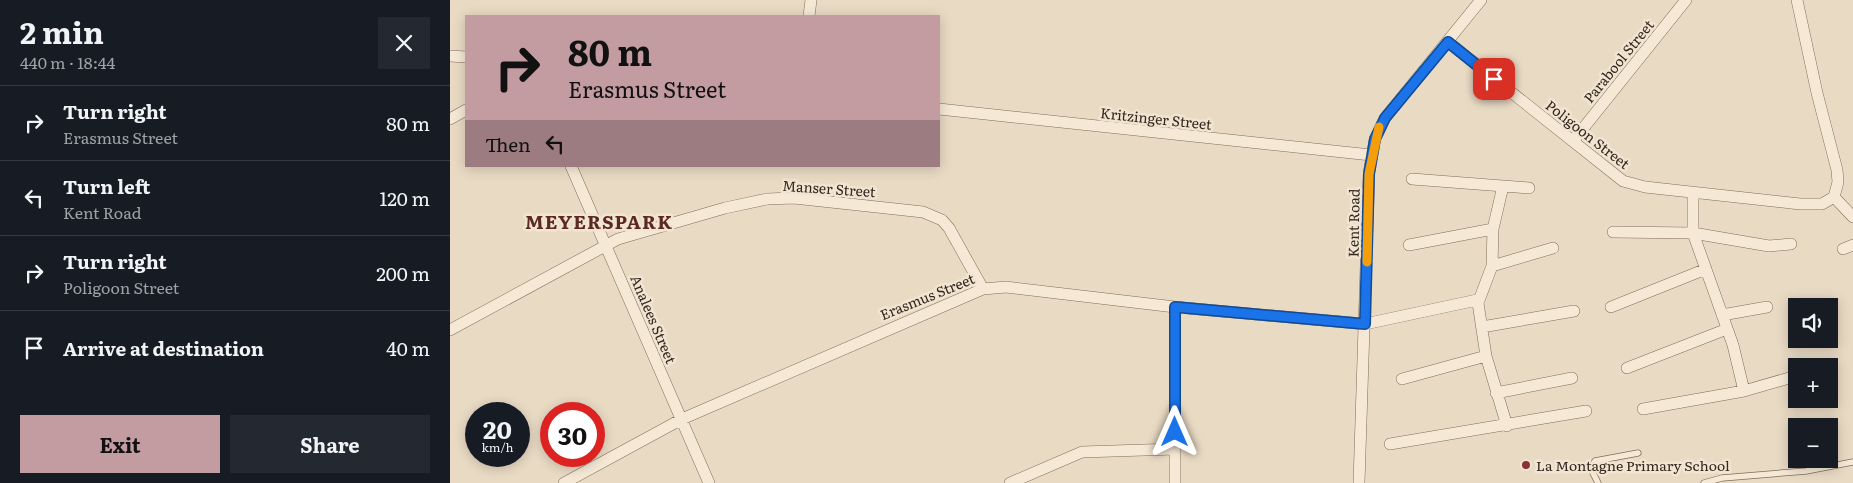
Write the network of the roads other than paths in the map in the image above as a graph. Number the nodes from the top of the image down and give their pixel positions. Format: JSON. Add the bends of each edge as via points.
{"nodes":[{"id":1,"x":811,"y":0,"type":"edge"},
{"id":2,"x":1481,"y":0,"type":"edge"},
{"id":3,"x":1686,"y":0,"type":"edge"},
{"id":4,"x":1797,"y":0,"type":"edge"},
{"id":5,"x":809,"y":15,"type":"edge"},
{"id":6,"x":1448,"y":42,"type":"junction"},
{"id":7,"x":450,"y":56,"type":"edge"},
{"id":8,"x":465,"y":58,"type":"edge"},
{"id":9,"x":940,"y":109,"type":"edge"},
{"id":10,"x":465,"y":111,"type":"edge"},
{"id":11,"x":450,"y":119,"type":"edge"},
{"id":12,"x":1572,"y":141,"type":"junction"},
{"id":13,"x":1371,"y":156,"type":"junction"},
{"id":14,"x":571,"y":167,"type":"edge"},
{"id":15,"x":1412,"y":179,"type":"dead end"},
{"id":16,"x":1503,"y":186,"type":"junction"},
{"id":17,"x":1529,"y":188,"type":"dead end"},
{"id":18,"x":1694,"y":192,"type":"junction"},
{"id":19,"x":1834,"y":197,"type":"junction"},
{"id":20,"x":1853,"y":217,"type":"edge"},
{"id":21,"x":1493,"y":229,"type":"junction"},
{"id":22,"x":1613,"y":232,"type":"dead end"},
{"id":23,"x":1693,"y":233,"type":"junction"},
{"id":24,"x":1791,"y":244,"type":"dead end"},
{"id":25,"x":606,"y":245,"type":"junction"},
{"id":26,"x":1409,"y":245,"type":"dead end"},
{"id":27,"x":1553,"y":248,"type":"dead end"},
{"id":28,"x":1492,"y":266,"type":"junction"},
{"id":29,"x":1706,"y":269,"type":"junction"},
{"id":30,"x":983,"y":289,"type":"junction"},
{"id":31,"x":1478,"y":300,"type":"junction"},
{"id":32,"x":1611,"y":306,"type":"dead end"},
{"id":33,"x":1175,"y":307,"type":"junction"},
{"id":34,"x":1767,"y":307,"type":"dead end"},
{"id":35,"x":1574,"y":311,"type":"dead end"},
{"id":36,"x":1722,"y":315,"type":"junction"},
{"id":37,"x":1365,"y":324,"type":"junction"},
{"id":38,"x":1482,"y":327,"type":"junction"},
{"id":39,"x":1727,"y":329,"type":"junction"},
{"id":40,"x":450,"y":330,"type":"edge"},
{"id":41,"x":1486,"y":356,"type":"junction"},
{"id":42,"x":1627,"y":368,"type":"dead end"},
{"id":43,"x":1572,"y":378,"type":"dead end"},
{"id":44,"x":1788,"y":378,"type":"edge"},
{"id":45,"x":1402,"y":379,"type":"dead end"},
{"id":46,"x":1744,"y":391,"type":"junction"},
{"id":47,"x":1496,"y":393,"type":"junction"},
{"id":48,"x":1643,"y":409,"type":"dead end"},
{"id":49,"x":1586,"y":411,"type":"dead end"},
{"id":50,"x":682,"y":419,"type":"junction"},
{"id":51,"x":1507,"y":426,"type":"junction"},
{"id":52,"x":1390,"y":444,"type":"dead end"},
{"id":53,"x":1175,"y":449,"type":"junction"},
{"id":54,"x":1638,"y":453,"type":"dead end"},
{"id":55,"x":1853,"y":462,"type":"edge"},
{"id":56,"x":564,"y":483,"type":"edge"},
{"id":57,"x":709,"y":483,"type":"edge"},
{"id":58,"x":1010,"y":483,"type":"edge"},
{"id":59,"x":1175,"y":483,"type":"edge"},
{"id":60,"x":1359,"y":483,"type":"edge"},
{"id":61,"x":1598,"y":483,"type":"edge"},
{"id":62,"x":1704,"y":483,"type":"edge"}],
"edges":[{"from":1,"to":5,"type":"street"},
{"from":2,"to":6,"type":"street","name":"Kent Road"},
{"from":3,"to":12,"type":"street","name":"Parabool Street"},
{"from":4,"to":19,"type":"street","via":[[1837,170]]},
{"from":6,"to":12,"type":"street","name":"Poligoon Street"},
{"from":6,"to":13,"type":"street","name":"Kent Road","via":[[1385,118],[1378,129]]},
{"from":7,"to":8,"type":"street"},
{"from":9,"to":13,"type":"street","name":"Kritzinger Street"},
{"from":10,"to":11,"type":"street"},
{"from":12,"to":18,"type":"street","name":"Poligoon Street","via":[[1615,176],[1631,184]]},
{"from":13,"to":37,"type":"street","name":"Kent Road"},
{"from":14,"to":25,"type":"street","name":"Analees Street"},
{"from":15,"to":16,"type":"street"},
{"from":16,"to":17,"type":"street"},
{"from":16,"to":21,"type":"street"},
{"from":18,"to":19,"type":"street","name":"Poligoon Street","via":[[1800,204],[1822,204]]},
{"from":18,"to":23,"type":"street"},
{"from":19,"to":20,"type":"street"},
{"from":21,"to":26,"type":"street"},
{"from":21,"to":28,"type":"street"},
{"from":22,"to":23,"type":"street"},
{"from":23,"to":24,"type":"street","via":[[1769,246]]},
{"from":23,"to":29,"type":"street"},
{"from":25,"to":30,"type":"street","name":"Manser Street","via":[[683,220],[767,199],[794,198],[902,209],[923,212],[946,224]]},
{"from":25,"to":40,"type":"street","name":"Manser Street"},
{"from":25,"to":50,"type":"street","name":"Analees Street"},
{"from":27,"to":28,"type":"street"},
{"from":28,"to":31,"type":"street"},
{"from":29,"to":32,"type":"street"},
{"from":29,"to":36,"type":"street"},
{"from":30,"to":33,"type":"street","name":"Erasmus Street","via":[[1015,288]]},
{"from":30,"to":50,"type":"street","name":"Erasmus Street"},
{"from":31,"to":37,"type":"street","name":"Erasmus Street"},
{"from":31,"to":38,"type":"street"},
{"from":33,"to":37,"type":"street","name":"Erasmus Street"},
{"from":33,"to":53,"type":"street"},
{"from":34,"to":36,"type":"street"},
{"from":35,"to":38,"type":"street"},
{"from":36,"to":39,"type":"street"},
{"from":37,"to":60,"type":"street","name":"Kent Road"},
{"from":38,"to":41,"type":"street"},
{"from":39,"to":42,"type":"street"},
{"from":39,"to":46,"type":"street"},
{"from":41,"to":45,"type":"street"},
{"from":41,"to":47,"type":"street"},
{"from":43,"to":47,"type":"street"},
{"from":44,"to":46,"type":"street"},
{"from":46,"to":48,"type":"street"},
{"from":47,"to":51,"type":"street"},
{"from":49,"to":51,"type":"street"},
{"from":50,"to":56,"type":"street","name":"Erasmus Street"},
{"from":50,"to":57,"type":"street","name":"Analees Street"},
{"from":51,"to":52,"type":"street"},
{"from":53,"to":58,"type":"street","via":[[1082,452]]},
{"from":53,"to":59,"type":"street"},
{"from":54,"to":61,"type":"lane","via":[[1595,461],[1591,469]]},
{"from":55,"to":62,"type":"lane"}]}
